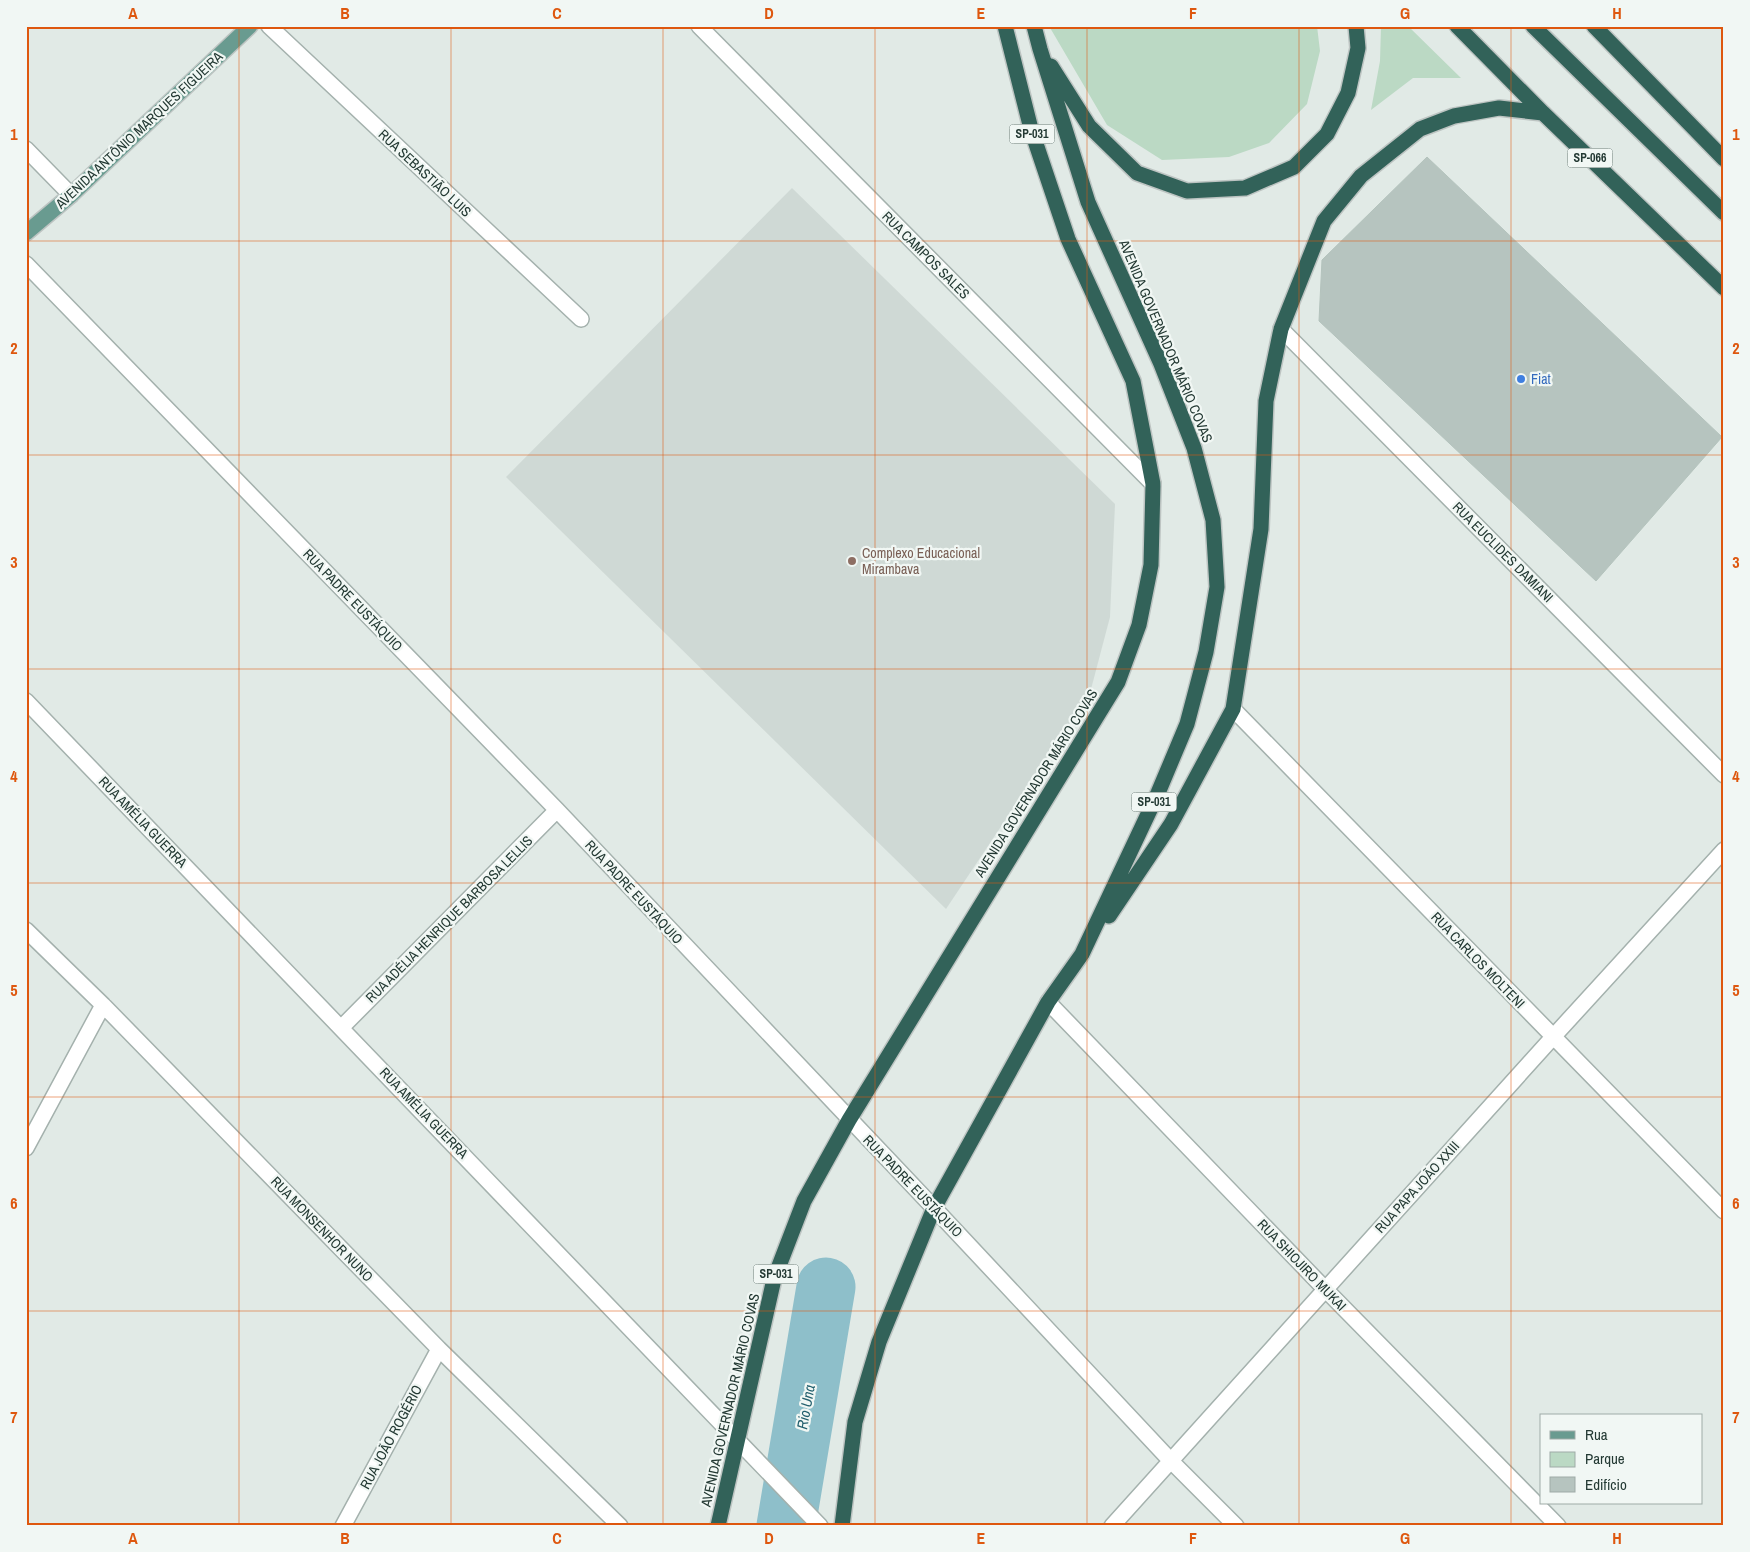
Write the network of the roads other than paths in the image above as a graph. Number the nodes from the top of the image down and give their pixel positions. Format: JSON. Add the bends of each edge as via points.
{"nodes":[{"id":1,"x":250,"y":26,"type":"edge"},
{"id":2,"x":269,"y":26,"type":"edge"},
{"id":3,"x":699,"y":26,"type":"edge"},
{"id":4,"x":1005,"y":26,"type":"edge"},
{"id":5,"x":1034,"y":26,"type":"edge"},
{"id":6,"x":1356,"y":26,"type":"edge"},
{"id":7,"x":1457,"y":26,"type":"edge"},
{"id":8,"x":1532,"y":26,"type":"edge"},
{"id":9,"x":1594,"y":26,"type":"edge"},
{"id":10,"x":1040,"y":49,"type":"junction"},
{"id":11,"x":1543,"y":113,"type":"junction"},
{"id":12,"x":26,"y":149,"type":"edge"},
{"id":13,"x":1724,"y":159,"type":"edge"},
{"id":14,"x":71,"y":195,"type":"junction"},
{"id":15,"x":1724,"y":213,"type":"edge"},
{"id":16,"x":26,"y":233,"type":"edge"},
{"id":17,"x":26,"y":264,"type":"edge"},
{"id":18,"x":1724,"y":288,"type":"edge"},
{"id":19,"x":581,"y":319,"type":"dead end"},
{"id":20,"x":1281,"y":328,"type":"junction"},
{"id":21,"x":1154,"y":484,"type":"junction"},
{"id":22,"x":26,"y":701,"type":"edge"},
{"id":23,"x":1233,"y":709,"type":"junction"},
{"id":24,"x":1724,"y":775,"type":"edge"},
{"id":25,"x":557,"y":810,"type":"junction"},
{"id":26,"x":1724,"y":850,"type":"edge"},
{"id":27,"x":26,"y":930,"type":"edge"},
{"id":28,"x":1082,"y":954,"type":"junction"},
{"id":29,"x":1048,"y":1002,"type":"junction"},
{"id":30,"x":103,"y":1005,"type":"junction"},
{"id":31,"x":342,"y":1027,"type":"junction"},
{"id":32,"x":1553,"y":1037,"type":"junction"},
{"id":33,"x":849,"y":1120,"type":"junction"},
{"id":34,"x":26,"y":1148,"type":"edge"},
{"id":35,"x":934,"y":1208,"type":"junction"},
{"id":36,"x":1724,"y":1211,"type":"edge"},
{"id":37,"x":1325,"y":1289,"type":"junction"},
{"id":38,"x":439,"y":1349,"type":"junction"},
{"id":39,"x":739,"y":1443,"type":"junction"},
{"id":40,"x":1170,"y":1460,"type":"junction"},
{"id":41,"x":343,"y":1526,"type":"edge"},
{"id":42,"x":620,"y":1526,"type":"edge"},
{"id":43,"x":718,"y":1526,"type":"edge"},
{"id":44,"x":820,"y":1526,"type":"edge"},
{"id":45,"x":842,"y":1526,"type":"edge"},
{"id":46,"x":1112,"y":1526,"type":"edge"},
{"id":47,"x":1236,"y":1526,"type":"edge"},
{"id":48,"x":1558,"y":1526,"type":"edge"}],
"edges":[{"from":1,"to":14,"type":"main road","name":"AVENIDA ANTÔNIO MARQUES FIGUEIRA"},
{"from":2,"to":19,"type":"street","name":"RUA SEBASTIÃO LUIS"},
{"from":3,"to":21,"type":"street","name":"RUA CAMPOS SALES"},
{"from":4,"to":21,"type":"highway","name":"AVENIDA GOVERNADOR MÁRIO COVAS","number":"SP-031","via":[[1031,129],[1068,239],[1133,381]]},
{"from":5,"to":10,"type":"highway","name":"AVENIDA GOVERNADOR MÁRIO COVAS","number":"SP-031"},
{"from":6,"to":10,"type":"highway","via":[[1358,48],[1348,93],[1327,134],[1294,167],[1245,188],[1187,191],[1137,172],[1089,126]]},
{"from":7,"to":11,"type":"highway","number":"SP-066"},
{"from":8,"to":15,"type":"highway"},
{"from":9,"to":13,"type":"highway"},
{"from":10,"to":28,"type":"highway","name":"AVENIDA GOVERNADOR MÁRIO COVAS","number":"SP-031","via":[[1088,202],[1161,364],[1194,448],[1213,520],[1216,577],[1206,652],[1187,724]]},
{"from":11,"to":18,"type":"highway","number":"SP-066"},
{"from":11,"to":20,"type":"highway","via":[[1499,108],[1454,116],[1420,128],[1360,176],[1324,221]]},
{"from":12,"to":14,"type":"street"},
{"from":14,"to":16,"type":"main road","name":"AVENIDA ANTÔNIO MARQUES FIGUEIRA"},
{"from":17,"to":25,"type":"street","name":"RUA PADRE EUSTÁQUIO"},
{"from":20,"to":23,"type":"highway","via":[[1266,401],[1261,529]]},
{"from":20,"to":24,"type":"street","name":"RUA EUCLIDES DAMIANI"},
{"from":21,"to":33,"type":"highway","name":"AVENIDA GOVERNADOR MÁRIO COVAS","number":"SP-031","via":[[1151,566],[1139,625],[1118,682]]},
{"from":22,"to":31,"type":"street","name":"RUA AMÉLIA GUERRA"},
{"from":23,"to":28,"type":"highway","via":[[1172,824]]},
{"from":23,"to":32,"type":"street","name":"RUA CARLOS MOLTENI"},
{"from":25,"to":31,"type":"street","name":"RUA ADÉLIA HENRIQUE BARBOSA LELLIS"},
{"from":25,"to":33,"type":"street","name":"RUA PADRE EUSTÁQUIO"},
{"from":26,"to":32,"type":"street","name":"RUA PAPA JOÃO XXIII"},
{"from":27,"to":30,"type":"street","name":"RUA MONSENHOR NUNO"},
{"from":28,"to":29,"type":"highway","name":"AVENIDA GOVERNADOR MÁRIO COVAS","number":"SP-031"},
{"from":29,"to":35,"type":"highway","name":"AVENIDA GOVERNADOR MÁRIO COVAS","number":"SP-031"},
{"from":29,"to":37,"type":"street","name":"RUA SHIOJIRO MUKAI"},
{"from":30,"to":34,"type":"street"},
{"from":30,"to":38,"type":"street","name":"RUA MONSENHOR NUNO"},
{"from":31,"to":39,"type":"street","name":"RUA AMÉLIA GUERRA"},
{"from":32,"to":36,"type":"street","name":"RUA CARLOS MOLTENI"},
{"from":32,"to":37,"type":"street","name":"RUA PAPA JOÃO XXIII"},
{"from":33,"to":35,"type":"street","name":"RUA PADRE EUSTÁQUIO"},
{"from":33,"to":39,"type":"highway","name":"AVENIDA GOVERNADOR MÁRIO COVAS","number":"SP-031","via":[[804,1201],[774,1279]]},
{"from":35,"to":40,"type":"street","name":"RUA PADRE EUSTÁQUIO"},
{"from":35,"to":45,"type":"highway","name":"AVENIDA GOVERNADOR MÁRIO COVAS","number":"SP-031","via":[[879,1342],[855,1422]]},
{"from":37,"to":40,"type":"street","name":"RUA PAPA JOÃO XXIII"},
{"from":37,"to":48,"type":"street","name":"RUA SHIOJIRO MUKAI"},
{"from":38,"to":41,"type":"street","name":"RUA JOÃO ROGÉRIO"},
{"from":38,"to":42,"type":"street","name":"RUA MONSENHOR NUNO"},
{"from":39,"to":43,"type":"highway","name":"AVENIDA GOVERNADOR MÁRIO COVAS","number":"SP-031"},
{"from":39,"to":44,"type":"street","name":"RUA AMÉLIA GUERRA"},
{"from":40,"to":46,"type":"street","name":"RUA PAPA JOÃO XXIII"},
{"from":40,"to":47,"type":"street","name":"RUA PADRE EUSTÁQUIO"}]}
